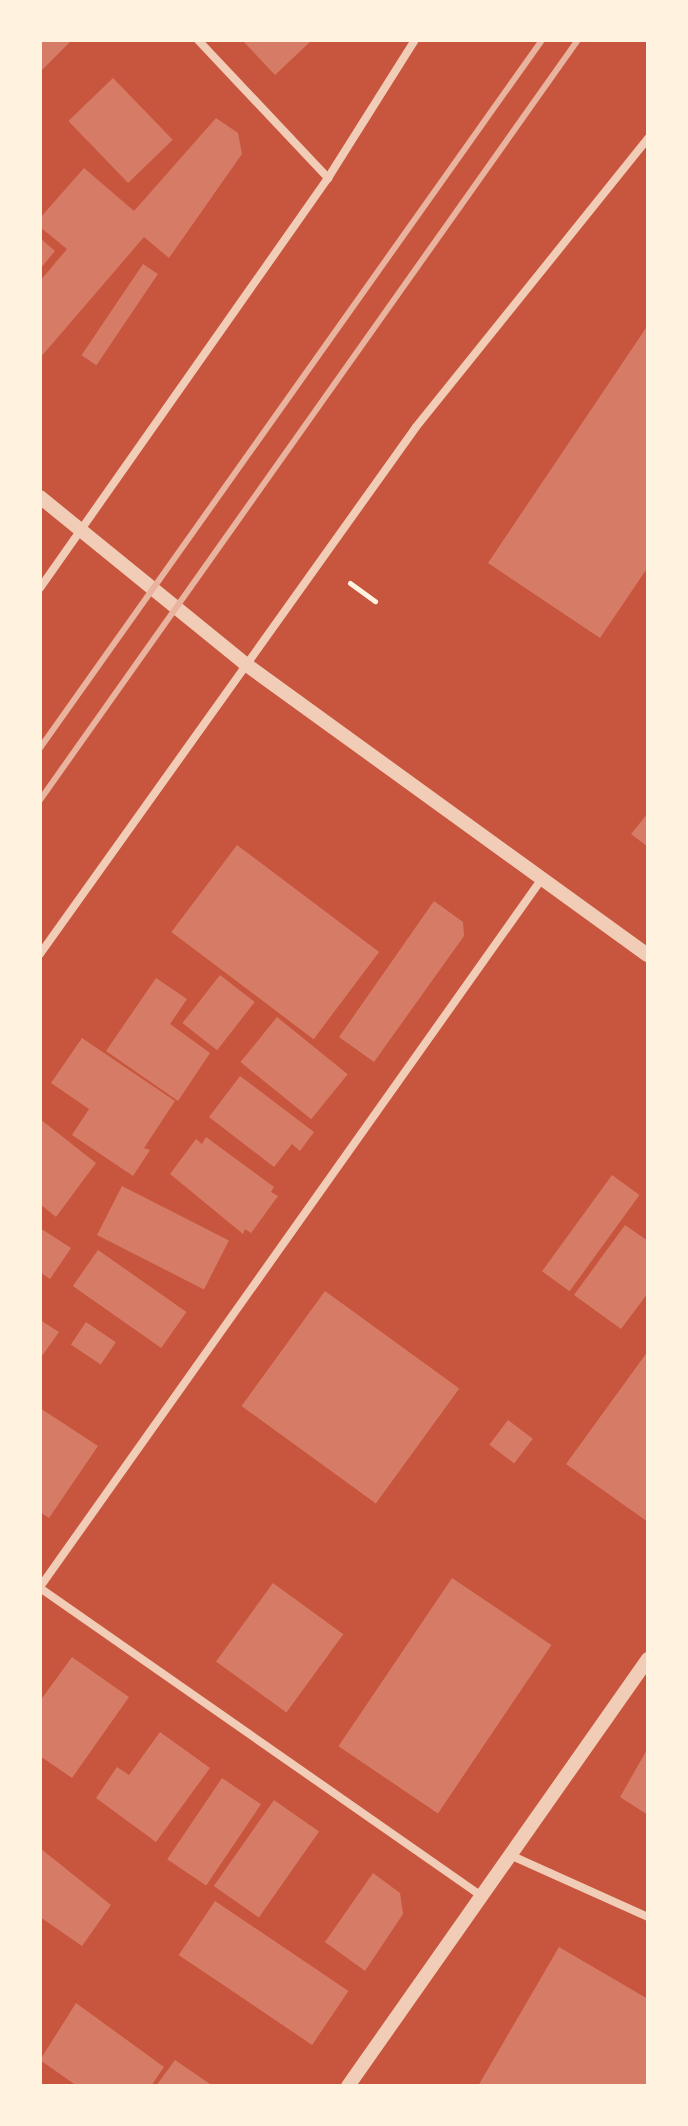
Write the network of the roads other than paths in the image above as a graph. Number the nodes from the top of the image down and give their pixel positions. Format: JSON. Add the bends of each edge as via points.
{"nodes":[{"id":1,"x":198,"y":40,"type":"edge"},
{"id":2,"x":415,"y":40,"type":"edge"},
{"id":3,"x":648,"y":138,"type":"edge"},
{"id":4,"x":328,"y":178,"type":"junction"},
{"id":5,"x":40,"y":497,"type":"edge"},
{"id":6,"x":82,"y":530,"type":"junction"},
{"id":7,"x":40,"y":588,"type":"edge"},
{"id":8,"x":244,"y":663,"type":"junction"},
{"id":9,"x":544,"y":877,"type":"junction"},
{"id":10,"x":40,"y":954,"type":"edge"},
{"id":11,"x":648,"y":955,"type":"edge"},
{"id":12,"x":40,"y":1587,"type":"edge"},
{"id":13,"x":648,"y":1659,"type":"edge"},
{"id":14,"x":509,"y":1854,"type":"junction"},
{"id":15,"x":480,"y":1895,"type":"junction"},
{"id":16,"x":648,"y":1917,"type":"edge"},
{"id":17,"x":348,"y":2086,"type":"edge"}],
"edges":[{"from":1,"to":4,"type":"street"},
{"from":2,"to":4,"type":"street"},
{"from":3,"to":8,"type":"street","via":[[416,427]]},
{"from":4,"to":6,"type":"street"},
{"from":5,"to":6,"type":"street"},
{"from":6,"to":7,"type":"street"},
{"from":6,"to":8,"type":"street"},
{"from":8,"to":9,"type":"street"},
{"from":8,"to":10,"type":"street"},
{"from":9,"to":11,"type":"street"},
{"from":9,"to":12,"type":"street"},
{"from":12,"to":15,"type":"street"},
{"from":13,"to":14,"type":"street"},
{"from":14,"to":15,"type":"street"},
{"from":14,"to":16,"type":"street"},
{"from":15,"to":17,"type":"street"}]}
